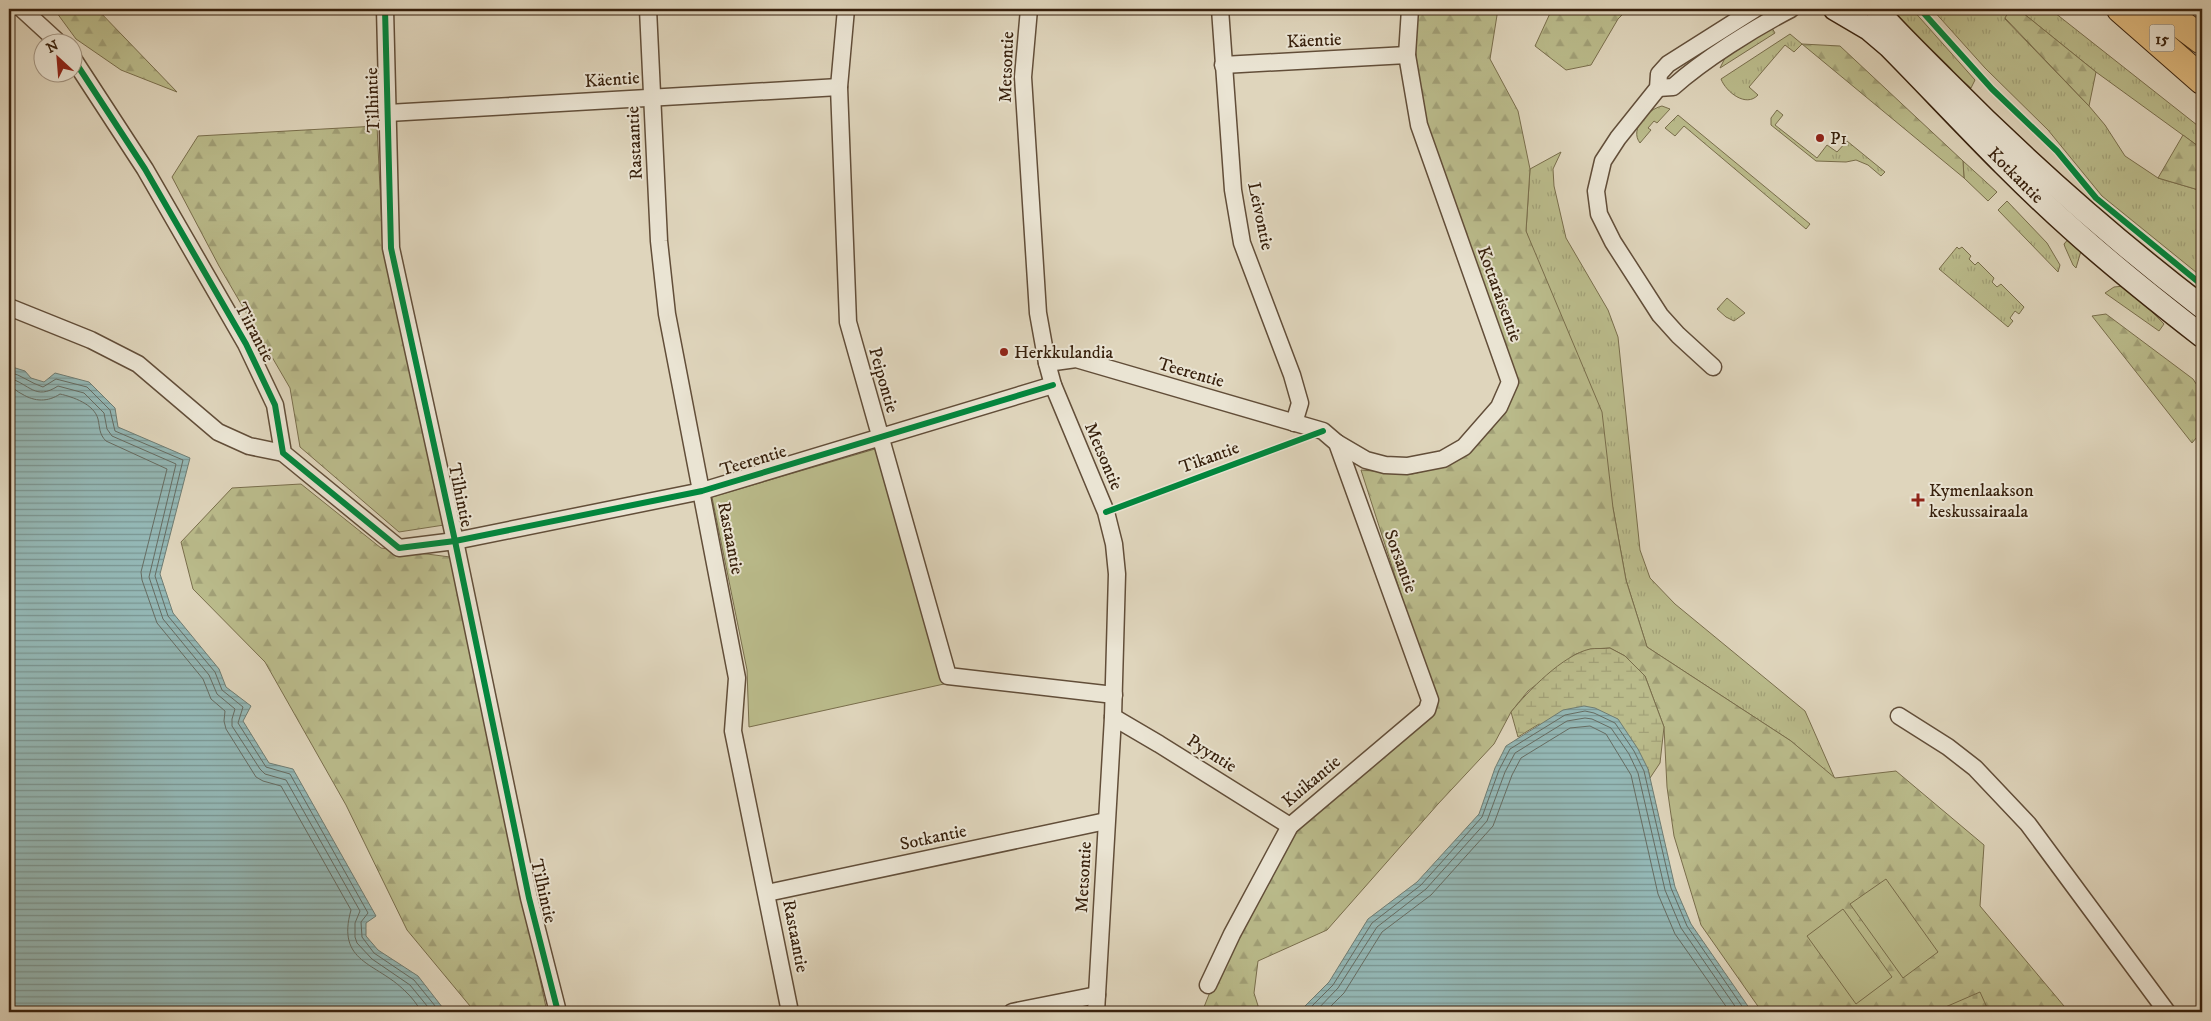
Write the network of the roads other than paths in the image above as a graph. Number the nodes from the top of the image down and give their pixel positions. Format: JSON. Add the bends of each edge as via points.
{"nodes":[{"id":1,"x":22,"y":9,"type":"edge"},
{"id":2,"x":385,"y":9,"type":"edge"},
{"id":3,"x":648,"y":9,"type":"edge"},
{"id":4,"x":846,"y":9,"type":"edge"},
{"id":5,"x":1029,"y":9,"type":"edge"},
{"id":6,"x":1220,"y":9,"type":"edge"},
{"id":7,"x":1410,"y":9,"type":"edge"},
{"id":8,"x":1755,"y":9,"type":"edge"},
{"id":9,"x":1790,"y":9,"type":"edge"},
{"id":10,"x":1835,"y":9,"type":"edge"},
{"id":11,"x":1876,"y":9,"type":"edge"},
{"id":12,"x":2121,"y":9,"type":"edge"},
{"id":13,"x":2160,"y":9,"type":"edge"},
{"id":14,"x":47,"y":32,"type":"edge"},
{"id":15,"x":2202,"y":40,"type":"edge"},
{"id":16,"x":1407,"y":55,"type":"junction"},
{"id":17,"x":1223,"y":65,"type":"junction"},
{"id":18,"x":2202,"y":67,"type":"edge"},
{"id":19,"x":82,"y":72,"type":"edge"},
{"id":20,"x":2202,"y":80,"type":"edge"},
{"id":21,"x":839,"y":86,"type":"junction"},
{"id":22,"x":1658,"y":88,"type":"junction"},
{"id":23,"x":651,"y":96,"type":"junction"},
{"id":24,"x":388,"y":113,"type":"junction"},
{"id":25,"x":9,"y":307,"type":"edge"},
{"id":26,"x":2202,"y":307,"type":"edge"},
{"id":27,"x":2202,"y":336,"type":"edge"},
{"id":28,"x":1047,"y":363,"type":"junction"},
{"id":29,"x":1713,"y":367,"type":"dead end"},
{"id":30,"x":1053,"y":385,"type":"junction"},
{"id":31,"x":1294,"y":423,"type":"junction"},
{"id":32,"x":1323,"y":431,"type":"joint"},
{"id":33,"x":880,"y":438,"type":"junction"},
{"id":34,"x":1337,"y":443,"type":"junction"},
{"id":35,"x":283,"y":453,"type":"junction"},
{"id":36,"x":702,"y":491,"type":"junction"},
{"id":37,"x":456,"y":541,"type":"junction"},
{"id":38,"x":1114,"y":695,"type":"junction"},
{"id":39,"x":1427,"y":710,"type":"joint"},
{"id":40,"x":1899,"y":716,"type":"dead end"},
{"id":41,"x":1113,"y":717,"type":"junction"},
{"id":42,"x":1106,"y":821,"type":"junction"},
{"id":43,"x":1290,"y":826,"type":"junction"},
{"id":44,"x":767,"y":893,"type":"junction"},
{"id":45,"x":1208,"y":985,"type":"dead end"},
{"id":46,"x":1097,"y":995,"type":"junction"},
{"id":47,"x":557,"y":1012,"type":"edge"},
{"id":48,"x":790,"y":1012,"type":"edge"},
{"id":49,"x":1012,"y":1012,"type":"edge"},
{"id":50,"x":1096,"y":1012,"type":"edge"},
{"id":51,"x":2168,"y":1012,"type":"edge"}],
"edges":[{"from":1,"to":14,"type":"street"},
{"from":2,"to":24,"type":"street","name":"Tilhintie"},
{"from":3,"to":23,"type":"street","name":"Rastaantie"},
{"from":4,"to":21,"type":"street","name":"Peipontie"},
{"from":5,"to":28,"type":"street","name":"Metsontie","via":[[1023,77],[1037,294]]},
{"from":6,"to":17,"type":"street","name":"Leivontie"},
{"from":7,"to":16,"type":"street","name":"Kottaraisentie"},
{"from":8,"to":22,"type":"street","via":[[1668,64],[1659,74]]},
{"from":9,"to":22,"type":"street","via":[[1732,44],[1673,87]]},
{"from":10,"to":27,"type":"street","name":"Kotkantie","via":[[1869,29],[1889,46],[2070,228]]},
{"from":11,"to":26,"type":"street","name":"Kotkantie","via":[[2030,163],[2106,230]]},
{"from":12,"to":18,"type":"highway","number":"15"},
{"from":12,"to":20,"type":"highway"},
{"from":13,"to":15,"type":"highway","number":"15"},
{"from":16,"to":17,"type":"street","name":"Käentie"},
{"from":16,"to":34,"type":"street","name":"Kottaraisentie","via":[[1419,125],[1510,382],[1499,407],[1464,447],[1443,459],[1407,466],[1385,465],[1366,460]]},
{"from":17,"to":31,"type":"street","name":"Leivontie","via":[[1233,190],[1242,243],[1300,402]]},
{"from":19,"to":35,"type":"street","name":"Tiirantie","via":[[145,169],[246,344],[275,405]]},
{"from":21,"to":23,"type":"street","name":"Käentie"},
{"from":21,"to":33,"type":"street","name":"Peipontie","via":[[848,322]]},
{"from":22,"to":29,"type":"street","via":[[1603,161],[1596,191],[1599,214],[1660,315]]},
{"from":23,"to":24,"type":"street","name":"Käentie"},
{"from":23,"to":36,"type":"street","name":"Rastaantie","via":[[659,241],[667,314]]},
{"from":24,"to":37,"type":"street","name":"Tilhintie","via":[[391,248]]},
{"from":25,"to":35,"type":"street","via":[[91,340],[138,364],[218,432],[249,446]]},
{"from":28,"to":30,"type":"street","name":"Metsontie"},
{"from":28,"to":31,"type":"street","name":"Teerentie","via":[[1076,359]]},
{"from":30,"to":33,"type":"street","name":"Teerentie"},
{"from":30,"to":38,"type":"street","name":"Metsontie","via":[[1106,512],[1114,544],[1117,574]]},
{"from":31,"to":32,"type":"street","name":"Teerentie"},
{"from":32,"to":34,"type":"street","name":"Sorsantie"},
{"from":33,"to":36,"type":"street","name":"Teerentie"},
{"from":33,"to":38,"type":"street","name":"Peipontie","via":[[948,676]]},
{"from":34,"to":39,"type":"street","name":"Sorsantie","via":[[1430,700]]},
{"from":35,"to":37,"type":"street","via":[[399,548]]},
{"from":36,"to":37,"type":"street","name":"Teerentie"},
{"from":36,"to":44,"type":"street","name":"Rastaantie","via":[[737,678],[733,731]]},
{"from":37,"to":47,"type":"street","name":"Tilhintie","via":[[529,898]]},
{"from":38,"to":41,"type":"street","name":"Metsontie"},
{"from":39,"to":43,"type":"street","name":"Kuikantie"},
{"from":40,"to":51,"type":"street","via":[[1975,768],[2028,824]]},
{"from":41,"to":42,"type":"street","name":"Metsontie"},
{"from":41,"to":43,"type":"street","name":"Pyyntie"},
{"from":42,"to":44,"type":"street","name":"Sotkantie"},
{"from":42,"to":46,"type":"street","name":"Metsontie"},
{"from":43,"to":45,"type":"street","name":"Kuikantie"},
{"from":44,"to":48,"type":"street","name":"Rastaantie"},
{"from":46,"to":49,"type":"street"},
{"from":46,"to":50,"type":"street","name":"Metsontie"}]}
